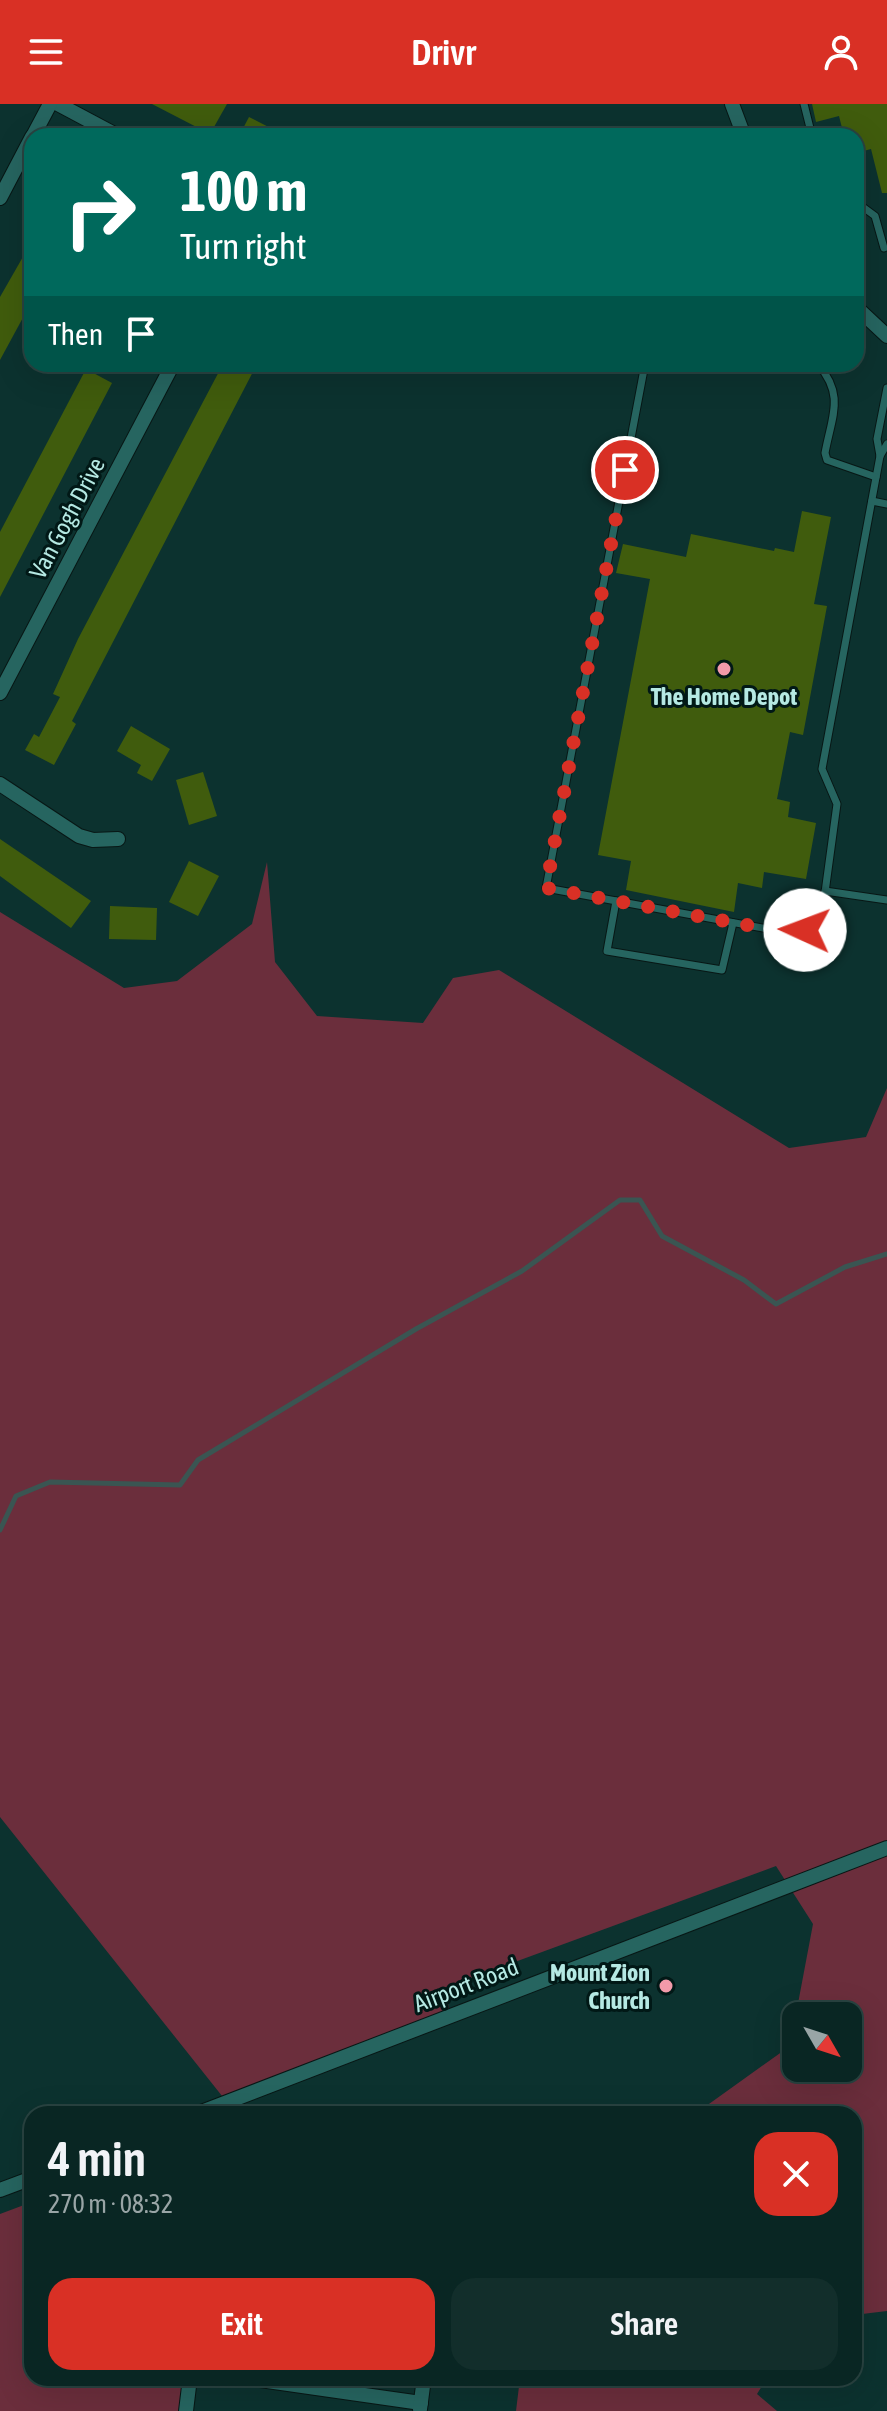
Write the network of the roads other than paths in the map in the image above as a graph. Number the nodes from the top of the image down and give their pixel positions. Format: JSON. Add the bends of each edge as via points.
{"nodes":[{"id":1,"x":50,"y":104,"type":"edge"},
{"id":2,"x":58,"y":104,"type":"edge"},
{"id":3,"x":732,"y":104,"type":"edge"},
{"id":4,"x":804,"y":104,"type":"edge"},
{"id":5,"x":37,"y":128,"type":"edge"},
{"id":6,"x":103,"y":128,"type":"edge"},
{"id":7,"x":741,"y":128,"type":"edge"},
{"id":8,"x":810,"y":128,"type":"edge"},
{"id":9,"x":24,"y":152,"type":"edge"},
{"id":10,"x":0,"y":198,"type":"edge"},
{"id":11,"x":864,"y":208,"type":"edge"},
{"id":12,"x":884,"y":248,"type":"dead end"},
{"id":13,"x":864,"y":314,"type":"edge"},
{"id":14,"x":887,"y":336,"type":"edge"},
{"id":15,"x":169,"y":372,"type":"edge"},
{"id":16,"x":643,"y":372,"type":"edge"},
{"id":17,"x":825,"y":372,"type":"edge"},
{"id":18,"x":887,"y":388,"type":"edge"},
{"id":19,"x":887,"y":444,"type":"edge"},
{"id":20,"x":880,"y":456,"type":"junction"},
{"id":21,"x":876,"y":477,"type":"junction"},
{"id":22,"x":872,"y":501,"type":"junction"},
{"id":23,"x":887,"y":504,"type":"edge"},
{"id":24,"x":0,"y":693,"type":"edge"},
{"id":25,"x":0,"y":784,"type":"edge"},
{"id":26,"x":118,"y":839,"type":"dead end"},
{"id":27,"x":825,"y":891,"type":"junction"},
{"id":28,"x":887,"y":900,"type":"edge"},
{"id":29,"x":616,"y":901,"type":"junction"},
{"id":30,"x":733,"y":923,"type":"junction"},
{"id":31,"x":887,"y":1848,"type":"edge"},
{"id":32,"x":220,"y":2106,"type":"edge"},
{"id":33,"x":24,"y":2181,"type":"edge"},
{"id":34,"x":0,"y":2190,"type":"edge"},
{"id":35,"x":189,"y":2386,"type":"edge"},
{"id":36,"x":293,"y":2386,"type":"edge"},
{"id":37,"x":423,"y":2386,"type":"edge"},
{"id":38,"x":420,"y":2407,"type":"edge"},
{"id":39,"x":186,"y":2411,"type":"edge"}],
"edges":[{"from":1,"to":5,"type":"street"},
{"from":2,"to":6,"type":"street"},
{"from":3,"to":7,"type":"street"},
{"from":4,"to":8,"type":"lane"},
{"from":9,"to":10,"type":"street"},
{"from":11,"to":12,"type":"lane","via":[[875,216]]},
{"from":13,"to":14,"type":"street"},
{"from":15,"to":24,"type":"street","name":"Van Gogh Drive"},
{"from":16,"to":29,"type":"lane","via":[[546,888]]},
{"from":17,"to":21,"type":"lane","via":[[836,395],[827,460]]},
{"from":18,"to":20,"type":"lane","via":[[877,439]]},
{"from":19,"to":20,"type":"lane"},
{"from":20,"to":21,"type":"lane"},
{"from":21,"to":22,"type":"lane"},
{"from":22,"to":23,"type":"lane"},
{"from":22,"to":27,"type":"lane","via":[[822,769],[837,804]]},
{"from":25,"to":26,"type":"street","via":[[79,836]]},
{"from":27,"to":28,"type":"lane"},
{"from":27,"to":30,"type":"lane","via":[[823,907],[805,930],[790,933]]},
{"from":29,"to":30,"type":"lane"},
{"from":29,"to":30,"type":"lane","via":[[607,951],[722,970]]},
{"from":31,"to":32,"type":"street","name":"Airport Road"},
{"from":33,"to":34,"type":"street"},
{"from":35,"to":39,"type":"street"},
{"from":36,"to":38,"type":"street"},
{"from":37,"to":38,"type":"street"}]}
